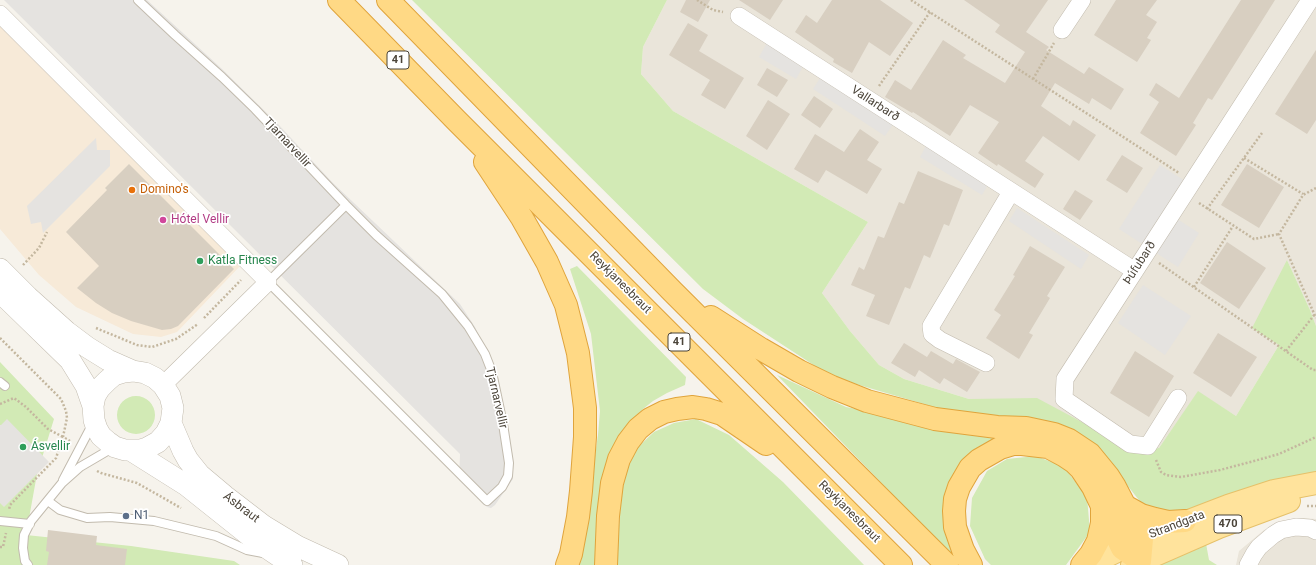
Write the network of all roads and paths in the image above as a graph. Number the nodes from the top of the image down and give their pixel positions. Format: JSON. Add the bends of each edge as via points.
{"nodes":[{"id":1,"x":138,"y":0,"type":"edge"},
{"id":2,"x":339,"y":0,"type":"edge"},
{"id":3,"x":388,"y":0,"type":"edge"},
{"id":4,"x":697,"y":0,"type":"edge"},
{"id":5,"x":911,"y":0,"type":"edge"},
{"id":6,"x":1082,"y":0,"type":"edge"},
{"id":7,"x":1310,"y":0,"type":"edge"},
{"id":8,"x":930,"y":12,"type":"junction"},
{"id":9,"x":0,"y":14,"type":"edge"},
{"id":10,"x":739,"y":16,"type":"joint"},
{"id":11,"x":1062,"y":30,"type":"joint"},
{"id":12,"x":1033,"y":79,"type":"junction"},
{"id":13,"x":869,"y":100,"type":"junction"},
{"id":14,"x":456,"y":120,"type":"junction"},
{"id":15,"x":1262,"y":132,"type":"dead end"},
{"id":16,"x":1244,"y":158,"type":"junction"},
{"id":17,"x":1189,"y":188,"type":"junction"},
{"id":18,"x":1316,"y":188,"type":"edge"},
{"id":19,"x":1010,"y":192,"type":"junction"},
{"id":20,"x":1303,"y":195,"type":"junction"},
{"id":21,"x":346,"y":205,"type":"junction"},
{"id":22,"x":1207,"y":209,"type":"junction"},
{"id":23,"x":1233,"y":226,"type":"junction"},
{"id":24,"x":47,"y":232,"type":"dead end"},
{"id":25,"x":1279,"y":234,"type":"junction"},
{"id":26,"x":1146,"y":254,"type":"junction"},
{"id":27,"x":21,"y":267,"type":"dead end"},
{"id":28,"x":253,"y":267,"type":"junction"},
{"id":29,"x":0,"y":268,"type":"edge"},
{"id":30,"x":1135,"y":272,"type":"junction"},
{"id":31,"x":268,"y":282,"type":"junction"},
{"id":32,"x":1194,"y":287,"type":"junction"},
{"id":33,"x":0,"y":292,"type":"edge"},
{"id":34,"x":673,"y":292,"type":"junction"},
{"id":35,"x":1315,"y":314,"type":"edge"},
{"id":36,"x":1316,"y":318,"type":"edge"},
{"id":37,"x":95,"y":328,"type":"dead end"},
{"id":38,"x":0,"y":338,"type":"edge"},
{"id":39,"x":1286,"y":351,"type":"junction"},
{"id":40,"x":986,"y":363,"type":"dead end"},
{"id":41,"x":1316,"y":370,"type":"edge"},
{"id":42,"x":133,"y":371,"type":"junction"},
{"id":43,"x":163,"y":385,"type":"junction"},
{"id":44,"x":1178,"y":398,"type":"dead end"},
{"id":45,"x":0,"y":404,"type":"edge"},
{"id":46,"x":93,"y":413,"type":"junction"},
{"id":47,"x":171,"y":423,"type":"junction"},
{"id":48,"x":63,"y":437,"type":"junction"},
{"id":49,"x":1316,"y":437,"type":"edge"},
{"id":50,"x":72,"y":444,"type":"dead end"},
{"id":51,"x":1148,"y":446,"type":"junction"},
{"id":52,"x":123,"y":449,"type":"junction"},
{"id":53,"x":91,"y":468,"type":"dead end"},
{"id":54,"x":818,"y":482,"type":"junction"},
{"id":55,"x":62,"y":483,"type":"junction"},
{"id":56,"x":1316,"y":483,"type":"edge"},
{"id":57,"x":1316,"y":488,"type":"edge"},
{"id":58,"x":48,"y":501,"type":"junction"},
{"id":59,"x":1102,"y":506,"type":"junction"},
{"id":60,"x":1125,"y":506,"type":"junction"},
{"id":61,"x":187,"y":512,"type":"dead end"},
{"id":62,"x":4,"y":521,"type":"edge"},
{"id":63,"x":1185,"y":521,"type":"junction"},
{"id":64,"x":30,"y":524,"type":"junction"},
{"id":65,"x":1316,"y":531,"type":"edge"},
{"id":66,"x":1142,"y":539,"type":"junction"},
{"id":67,"x":0,"y":547,"type":"edge"},
{"id":68,"x":1131,"y":558,"type":"edge"},
{"id":69,"x":285,"y":560,"type":"edge"},
{"id":70,"x":28,"y":565,"type":"edge"},
{"id":71,"x":338,"y":565,"type":"edge"},
{"id":72,"x":567,"y":565,"type":"edge"},
{"id":73,"x":606,"y":565,"type":"edge"},
{"id":74,"x":901,"y":565,"type":"edge"},
{"id":75,"x":947,"y":565,"type":"edge"},
{"id":76,"x":971,"y":565,"type":"edge"},
{"id":77,"x":1082,"y":565,"type":"edge"},
{"id":78,"x":1088,"y":565,"type":"edge"},
{"id":79,"x":1248,"y":565,"type":"edge"}],
"edges":[{"from":1,"to":21,"type":"lane","name":"Tjarnarvellir","via":[[255,109]]},
{"from":2,"to":14,"type":"highway","name":"Reykjanesbraut","number":"41"},
{"from":3,"to":34,"type":"highway","number":"41"},
{"from":4,"to":10,"type":"path","via":[[713,10]]},
{"from":5,"to":8,"type":"path"},
{"from":6,"to":11,"type":"street"},
{"from":7,"to":17,"type":"street","name":"Þúfubarð"},
{"from":8,"to":12,"type":"path"},
{"from":8,"to":13,"type":"path"},
{"from":9,"to":28,"type":"street","name":"Tjarnarvellir"},
{"from":10,"to":13,"type":"street","name":"Vallarbarð"},
{"from":11,"to":12,"type":"path"},
{"from":12,"to":17,"type":"path"},
{"from":13,"to":19,"type":"street","name":"Vallarbarð"},
{"from":14,"to":54,"type":"highway","name":"Reykjanesbraut","number":"41"},
{"from":14,"to":72,"type":"highway","via":[[536,240],[557,282],[573,330],[582,379],[585,437],[578,517]]},
{"from":15,"to":16,"type":"path"},
{"from":16,"to":20,"type":"path"},
{"from":16,"to":22,"type":"path"},
{"from":17,"to":22,"type":"path"},
{"from":17,"to":26,"type":"street","name":"Þúfubarð"},
{"from":18,"to":20,"type":"path"},
{"from":19,"to":30,"type":"street","name":"Vallarbarð"},
{"from":19,"to":40,"type":"street","via":[[931,326],[932,334],[940,340]]},
{"from":20,"to":25,"type":"path"},
{"from":21,"to":31,"type":"lane"},
{"from":21,"to":31,"type":"lane","name":"Tjarnarvellir","via":[[442,294],[468,326],[485,354],[492,372],[509,463],[508,476],[502,487],[487,500]]},
{"from":22,"to":23,"type":"path"},
{"from":23,"to":25,"type":"path","via":[[1254,239]]},
{"from":23,"to":32,"type":"path"},
{"from":24,"to":27,"type":"path","via":[[39,248]]},
{"from":25,"to":35,"type":"path"},
{"from":26,"to":30,"type":"street","name":"Þúfubarð"},
{"from":26,"to":32,"type":"path"},
{"from":28,"to":31,"type":"street","name":"Tjarnarvellir"},
{"from":28,"to":37,"type":"path","via":[[197,325],[176,340],[152,347],[137,345]]},
{"from":29,"to":42,"type":"street","via":[[67,332],[108,360]]},
{"from":30,"to":51,"type":"street","name":"Þúfubarð","via":[[1065,379],[1064,399],[1130,444]]},
{"from":31,"to":43,"type":"street"},
{"from":32,"to":39,"type":"path"},
{"from":33,"to":46,"type":"street","via":[[70,360],[86,386]]},
{"from":34,"to":60,"type":"highway","via":[[799,371],[867,402],[935,419],[1026,428],[1069,440],[1090,454],[1098,463]]},
{"from":34,"to":75,"type":"highway","number":"41"},
{"from":35,"to":36,"type":"path"},
{"from":35,"to":39,"type":"path"},
{"from":38,"to":48,"type":"path","via":[[61,399],[67,418]]},
{"from":39,"to":41,"type":"path"},
{"from":42,"to":43,"type":"street","via":[[150,375]]},
{"from":42,"to":46,"type":"street","via":[[114,375],[106,381],[95,396]]},
{"from":43,"to":47,"type":"street","via":[[170,396]]},
{"from":44,"to":51,"type":"street"},
{"from":45,"to":48,"type":"path","via":[[14,398],[48,429]]},
{"from":46,"to":52,"type":"street","via":[[101,436]]},
{"from":46,"to":55,"type":"lane"},
{"from":47,"to":52,"type":"street","via":[[158,442],[147,448]]},
{"from":47,"to":71,"type":"street","name":"Ásbraut","via":[[183,452],[200,475],[264,526],[296,546]]},
{"from":48,"to":50,"type":"path"},
{"from":48,"to":62,"type":"path","via":[[56,458],[10,505]]},
{"from":49,"to":51,"type":"path","via":[[1267,458],[1182,477],[1161,472]]},
{"from":52,"to":55,"type":"lane","via":[[80,467]]},
{"from":52,"to":69,"type":"street","name":"Ásbraut","via":[[186,486]]},
{"from":53,"to":61,"type":"path","via":[[101,474],[137,483]]},
{"from":54,"to":73,"type":"highway","via":[[722,414],[693,407],[664,412],[638,429],[619,459],[612,483]]},
{"from":54,"to":74,"type":"highway","name":"Reykjanesbraut","number":"41"},
{"from":55,"to":58,"type":"lane"},
{"from":56,"to":63,"type":"main road","name":"Strandgata","number":"470","via":[[1274,491]]},
{"from":57,"to":68,"type":"main road","name":"Strandgata","number":"470","via":[[1292,500]]},
{"from":58,"to":64,"type":"lane"},
{"from":58,"to":69,"type":"lane","via":[[60,510],[87,518],[110,517],[154,521],[216,536],[247,550]]},
{"from":59,"to":68,"type":"highway"},
{"from":59,"to":76,"type":"highway","via":[[1081,469],[1057,451],[1048,447],[1022,444],[995,450],[970,468],[955,499],[955,527]]},
{"from":59,"to":77,"type":"highway","via":[[1098,541]]},
{"from":60,"to":63,"type":"highway","via":[[1154,519],[1168,522]]},
{"from":60,"to":66,"type":"highway"},
{"from":62,"to":64,"type":"lane"},
{"from":62,"to":67,"type":"path","via":[[3,547]]},
{"from":63,"to":66,"type":"main road","name":"Strandgata","number":"470"},
{"from":64,"to":70,"type":"lane","via":[[24,535],[23,548]]},
{"from":65,"to":79,"type":"street","via":[[1304,527],[1281,530],[1259,547]]},
{"from":66,"to":68,"type":"main road","name":"Strandgata","number":"470"},
{"from":68,"to":78,"type":"main road","name":"Strandgata","number":"470"}]}
